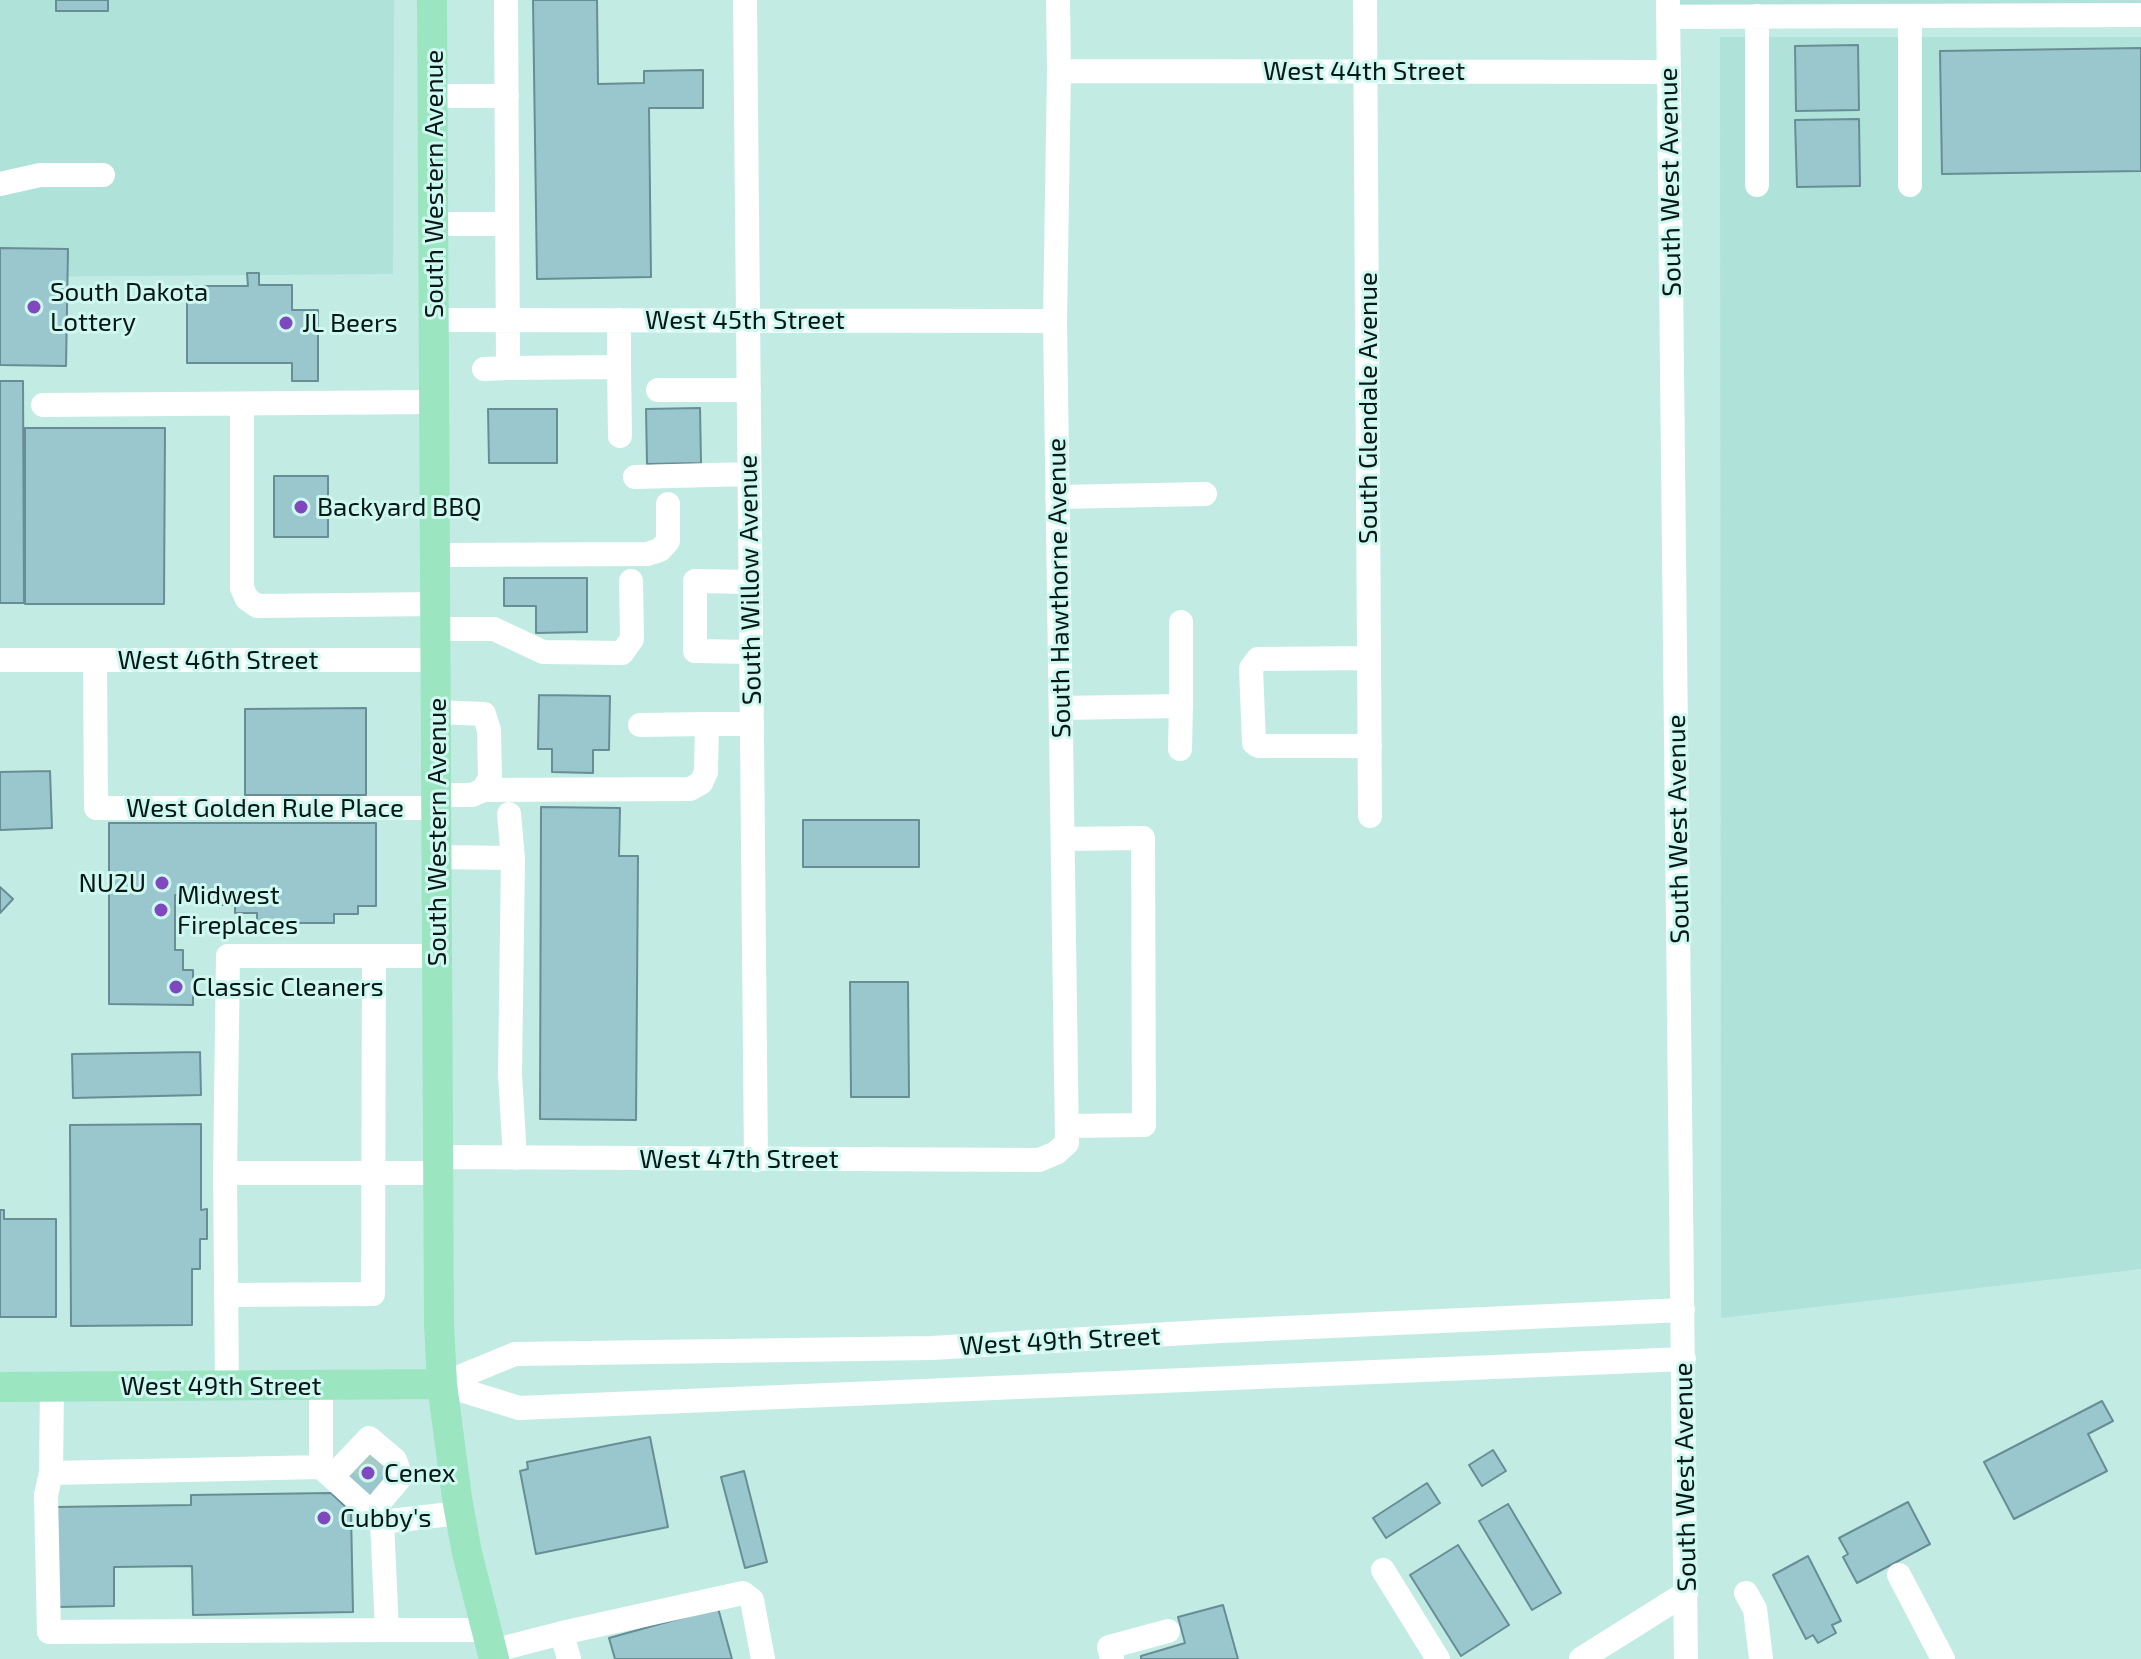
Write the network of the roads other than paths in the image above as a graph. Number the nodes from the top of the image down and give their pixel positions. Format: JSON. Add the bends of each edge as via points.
{"nodes":[{"id":1,"x":432,"y":0,"type":"edge"},
{"id":2,"x":506,"y":0,"type":"edge"},
{"id":3,"x":745,"y":0,"type":"edge"},
{"id":4,"x":1058,"y":0,"type":"edge"},
{"id":5,"x":1365,"y":0,"type":"edge"},
{"id":6,"x":1668,"y":8,"type":"edge"},
{"id":7,"x":2141,"y":15,"type":"edge"},
{"id":8,"x":1757,"y":16,"type":"junction"},
{"id":9,"x":1910,"y":16,"type":"junction"},
{"id":10,"x":1365,"y":70,"type":"junction"},
{"id":11,"x":1059,"y":71,"type":"junction"},
{"id":12,"x":1669,"y":72,"type":"junction"},
{"id":13,"x":433,"y":96,"type":"junction"},
{"id":14,"x":507,"y":96,"type":"junction"},
{"id":15,"x":103,"y":175,"type":"dead end"},
{"id":16,"x":0,"y":184,"type":"edge"},
{"id":17,"x":1757,"y":185,"type":"dead end"},
{"id":18,"x":1910,"y":185,"type":"dead end"},
{"id":19,"x":434,"y":224,"type":"junction"},
{"id":20,"x":507,"y":224,"type":"junction"},
{"id":21,"x":434,"y":320,"type":"junction"},
{"id":22,"x":508,"y":320,"type":"junction"},
{"id":23,"x":619,"y":320,"type":"junction"},
{"id":24,"x":748,"y":320,"type":"junction"},
{"id":25,"x":1055,"y":321,"type":"junction"},
{"id":26,"x":619,"y":367,"type":"junction"},
{"id":27,"x":658,"y":390,"type":"dead end"},
{"id":28,"x":749,"y":390,"type":"junction"},
{"id":29,"x":433,"y":402,"type":"junction"},
{"id":30,"x":242,"y":404,"type":"junction"},
{"id":31,"x":43,"y":405,"type":"dead end"},
{"id":32,"x":620,"y":436,"type":"dead end"},
{"id":33,"x":749,"y":474,"type":"junction"},
{"id":34,"x":635,"y":477,"type":"dead end"},
{"id":35,"x":1205,"y":494,"type":"dead end"},
{"id":36,"x":1057,"y":497,"type":"junction"},
{"id":37,"x":668,"y":504,"type":"dead end"},
{"id":38,"x":435,"y":555,"type":"junction"},
{"id":39,"x":631,"y":581,"type":"dead end"},
{"id":40,"x":750,"y":582,"type":"junction"},
{"id":41,"x":436,"y":617,"type":"junction"},
{"id":42,"x":1181,"y":622,"type":"dead end"},
{"id":43,"x":751,"y":652,"type":"junction"},
{"id":44,"x":1369,"y":658,"type":"junction"},
{"id":45,"x":0,"y":660,"type":"edge"},
{"id":46,"x":95,"y":660,"type":"junction"},
{"id":47,"x":436,"y":660,"type":"junction"},
{"id":48,"x":1181,"y":706,"type":"junction"},
{"id":49,"x":1061,"y":708,"type":"junction"},
{"id":50,"x":437,"y":712,"type":"junction"},
{"id":51,"x":707,"y":724,"type":"junction"},
{"id":52,"x":752,"y":724,"type":"junction"},
{"id":53,"x":640,"y":725,"type":"dead end"},
{"id":54,"x":1370,"y":746,"type":"junction"},
{"id":55,"x":1180,"y":749,"type":"dead end"},
{"id":56,"x":483,"y":790,"type":"junction"},
{"id":57,"x":437,"y":801,"type":"junction"},
{"id":58,"x":509,"y":814,"type":"dead end"},
{"id":59,"x":1370,"y":816,"type":"dead end"},
{"id":60,"x":1063,"y":839,"type":"junction"},
{"id":61,"x":437,"y":857,"type":"junction"},
{"id":62,"x":513,"y":858,"type":"junction"},
{"id":63,"x":374,"y":956,"type":"junction"},
{"id":64,"x":438,"y":956,"type":"junction"},
{"id":65,"x":1067,"y":1126,"type":"junction"},
{"id":66,"x":515,"y":1158,"type":"junction"},
{"id":67,"x":756,"y":1160,"type":"junction"},
{"id":68,"x":439,"y":1165,"type":"junction"},
{"id":69,"x":225,"y":1173,"type":"junction"},
{"id":70,"x":372,"y":1173,"type":"junction"},
{"id":71,"x":227,"y":1295,"type":"junction"},
{"id":72,"x":1683,"y":1310,"type":"junction"},
{"id":73,"x":1684,"y":1359,"type":"junction"},
{"id":74,"x":442,"y":1384,"type":"junction"},
{"id":75,"x":227,"y":1385,"type":"junction"},
{"id":76,"x":321,"y":1385,"type":"junction"},
{"id":77,"x":0,"y":1387,"type":"edge"},
{"id":78,"x":52,"y":1387,"type":"junction"},
{"id":79,"x":327,"y":1472,"type":"junction"},
{"id":80,"x":51,"y":1473,"type":"junction"},
{"id":81,"x":459,"y":1513,"type":"junction"},
{"id":82,"x":377,"y":1516,"type":"junction"},
{"id":83,"x":1383,"y":1570,"type":"dead end"},
{"id":84,"x":1899,"y":1575,"type":"dead end"},
{"id":85,"x":1686,"y":1593,"type":"junction"},
{"id":86,"x":1746,"y":1593,"type":"dead end"},
{"id":87,"x":387,"y":1630,"type":"junction"},
{"id":88,"x":1168,"y":1631,"type":"dead end"},
{"id":89,"x":562,"y":1633,"type":"junction"},
{"id":90,"x":491,"y":1647,"type":"edge"},
{"id":91,"x":1935,"y":1656,"type":"edge"},
{"id":92,"x":569,"y":1659,"type":"edge"},
{"id":93,"x":763,"y":1659,"type":"edge"},
{"id":94,"x":1112,"y":1659,"type":"edge"},
{"id":95,"x":1438,"y":1659,"type":"edge"},
{"id":96,"x":1581,"y":1659,"type":"edge"},
{"id":97,"x":1686,"y":1659,"type":"edge"},
{"id":98,"x":1761,"y":1659,"type":"edge"}],
"edges":[{"from":1,"to":13,"type":"main road","name":"South Western Avenue"},
{"from":2,"to":14,"type":"street"},
{"from":3,"to":24,"type":"street","name":"South Willow Avenue"},
{"from":4,"to":11,"type":"street","name":"South Hawthorne Avenue"},
{"from":5,"to":10,"type":"street","name":"South Glendale Avenue"},
{"from":6,"to":8,"type":"street"},
{"from":6,"to":12,"type":"street","name":"South West Avenue"},
{"from":7,"to":9,"type":"street"},
{"from":8,"to":9,"type":"street"},
{"from":8,"to":17,"type":"street"},
{"from":9,"to":18,"type":"street"},
{"from":10,"to":11,"type":"street","name":"West 44th Street"},
{"from":10,"to":12,"type":"street","name":"West 44th Street"},
{"from":10,"to":44,"type":"street","name":"South Glendale Avenue"},
{"from":11,"to":25,"type":"street","name":"South Hawthorne Avenue"},
{"from":12,"to":72,"type":"street","name":"South West Avenue"},
{"from":13,"to":14,"type":"street"},
{"from":13,"to":19,"type":"main road","name":"South Western Avenue"},
{"from":14,"to":20,"type":"street"},
{"from":15,"to":16,"type":"street","via":[[40,175]]},
{"from":19,"to":20,"type":"street"},
{"from":19,"to":21,"type":"main road","name":"South Western Avenue"},
{"from":20,"to":22,"type":"street"},
{"from":21,"to":22,"type":"street","name":"West 45th Street"},
{"from":21,"to":29,"type":"main road","name":"South Western Avenue"},
{"from":22,"to":23,"type":"street","name":"West 45th Street"},
{"from":22,"to":26,"type":"street","via":[[496,369]]},
{"from":23,"to":24,"type":"street","name":"West 45th Street"},
{"from":23,"to":26,"type":"street"},
{"from":24,"to":25,"type":"street","name":"West 45th Street"},
{"from":24,"to":28,"type":"street","name":"South Willow Avenue"},
{"from":25,"to":36,"type":"street","name":"South Hawthorne Avenue"},
{"from":26,"to":32,"type":"street"},
{"from":27,"to":28,"type":"street"},
{"from":28,"to":33,"type":"street","name":"South Willow Avenue"},
{"from":29,"to":30,"type":"street"},
{"from":29,"to":38,"type":"main road","name":"South Western Avenue"},
{"from":30,"to":31,"type":"street"},
{"from":30,"to":41,"type":"street","via":[[242,588],[247,599],[257,606]]},
{"from":33,"to":34,"type":"street"},
{"from":33,"to":40,"type":"street","name":"South Willow Avenue"},
{"from":35,"to":36,"type":"street"},
{"from":36,"to":49,"type":"street","name":"South Hawthorne Avenue"},
{"from":37,"to":38,"type":"street","via":[[668,541],[647,554]]},
{"from":38,"to":41,"type":"main road","name":"South Western Avenue"},
{"from":39,"to":41,"type":"street","via":[[632,639],[622,653],[543,652],[494,629]]},
{"from":40,"to":43,"type":"street","name":"South Willow Avenue"},
{"from":40,"to":43,"type":"street","via":[[695,581],[695,651]]},
{"from":41,"to":47,"type":"main road","name":"South Western Avenue"},
{"from":42,"to":48,"type":"street"},
{"from":43,"to":52,"type":"street","name":"South Willow Avenue"},
{"from":44,"to":54,"type":"street","name":"South Glendale Avenue"},
{"from":44,"to":54,"type":"street","via":[[1258,659],[1251,668],[1258,746]]},
{"from":45,"to":46,"type":"street","name":"West 46th Street"},
{"from":46,"to":47,"type":"street","name":"West 46th Street"},
{"from":46,"to":57,"type":"street","name":"West Golden Rule Place","via":[[96,808]]},
{"from":47,"to":50,"type":"main road","name":"South Western Avenue"},
{"from":48,"to":49,"type":"street"},
{"from":48,"to":55,"type":"street"},
{"from":49,"to":60,"type":"street","name":"South Hawthorne Avenue"},
{"from":50,"to":56,"type":"street","via":[[484,714],[490,778]]},
{"from":50,"to":57,"type":"main road","name":"South Western Avenue"},
{"from":51,"to":52,"type":"street"},
{"from":51,"to":53,"type":"street"},
{"from":51,"to":56,"type":"street","via":[[706,772],[690,789]]},
{"from":52,"to":67,"type":"street","name":"South Willow Avenue"},
{"from":54,"to":59,"type":"street","name":"South Glendale Avenue"},
{"from":56,"to":57,"type":"street"},
{"from":57,"to":61,"type":"main road","name":"South Western Avenue"},
{"from":58,"to":62,"type":"street"},
{"from":60,"to":65,"type":"street","name":"South Hawthorne Avenue"},
{"from":60,"to":65,"type":"street","via":[[1143,838],[1144,1125]]},
{"from":61,"to":62,"type":"street"},
{"from":61,"to":64,"type":"main road","name":"South Western Avenue"},
{"from":62,"to":66,"type":"street","via":[[510,1074]]},
{"from":63,"to":64,"type":"street"},
{"from":63,"to":69,"type":"street","via":[[228,956]]},
{"from":63,"to":70,"type":"street"},
{"from":64,"to":68,"type":"main road","name":"South Western Avenue"},
{"from":65,"to":67,"type":"street","name":"West 47th Street","via":[[1067,1143],[1039,1160]]},
{"from":66,"to":67,"type":"street","name":"West 47th Street"},
{"from":66,"to":68,"type":"street","name":"West 47th Street"},
{"from":68,"to":70,"type":"street","name":"West 47th Street"},
{"from":68,"to":74,"type":"main road","name":"South Western Avenue"},
{"from":69,"to":70,"type":"street","name":"West 47th Street"},
{"from":69,"to":71,"type":"street"},
{"from":70,"to":71,"type":"street","via":[[373,1294]]},
{"from":71,"to":75,"type":"street"},
{"from":72,"to":73,"type":"street","name":"South West Avenue"},
{"from":72,"to":74,"type":"street","name":"West 49th Street","via":[[932,1348],[515,1354]]},
{"from":73,"to":74,"type":"street","name":"West 49th Street","via":[[519,1408]]},
{"from":73,"to":85,"type":"street","name":"South West Avenue"},
{"from":74,"to":76,"type":"main road","name":"West 49th Street"},
{"from":74,"to":81,"type":"main road","name":"South Western Avenue"},
{"from":75,"to":76,"type":"main road","name":"West 49th Street"},
{"from":75,"to":78,"type":"main road","name":"West 49th Street"},
{"from":76,"to":79,"type":"street"},
{"from":77,"to":78,"type":"main road","name":"West 49th Street"},
{"from":78,"to":80,"type":"street"},
{"from":79,"to":80,"type":"street"},
{"from":79,"to":82,"type":"street"},
{"from":79,"to":82,"type":"street","via":[[355,1456],[369,1438],[395,1460],[401,1477],[386,1487]]},
{"from":80,"to":87,"type":"street","via":[[46,1495],[49,1632]]},
{"from":81,"to":82,"type":"street"},
{"from":81,"to":90,"type":"main road","name":"South Western Avenue"},
{"from":82,"to":87,"type":"street"},
{"from":83,"to":95,"type":"street"},
{"from":84,"to":91,"type":"street"},
{"from":85,"to":96,"type":"street"},
{"from":85,"to":97,"type":"street","name":"South West Avenue"},
{"from":86,"to":98,"type":"street","via":[[1755,1609]]},
{"from":87,"to":90,"type":"street"},
{"from":88,"to":94,"type":"street","via":[[1109,1647]]},
{"from":89,"to":90,"type":"street"},
{"from":89,"to":92,"type":"street"},
{"from":89,"to":93,"type":"street","via":[[743,1593],[752,1600]]}]}
